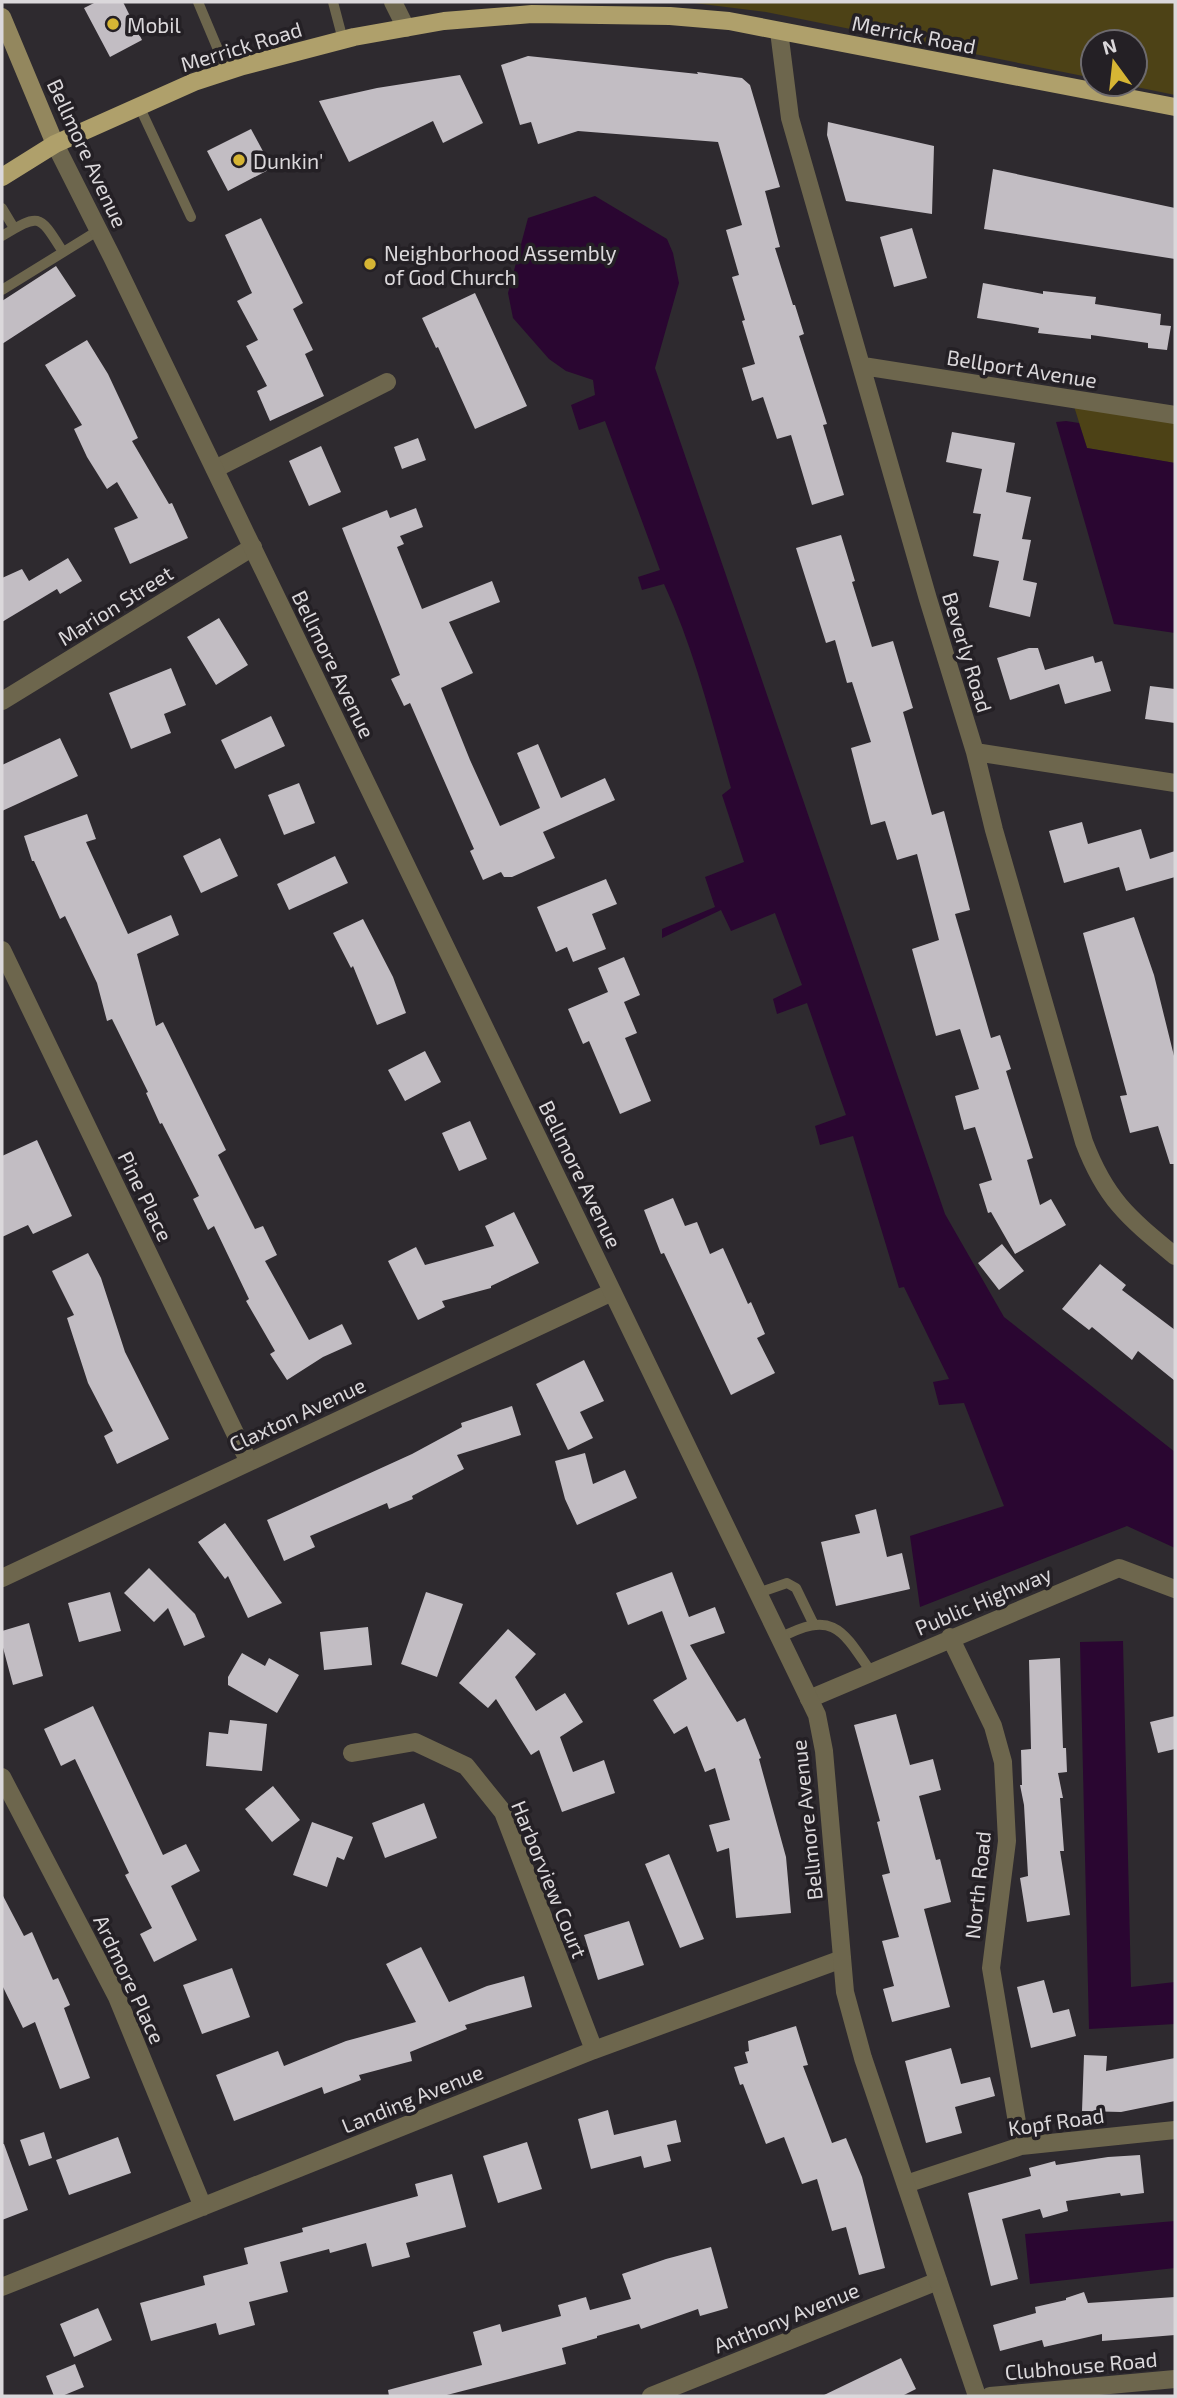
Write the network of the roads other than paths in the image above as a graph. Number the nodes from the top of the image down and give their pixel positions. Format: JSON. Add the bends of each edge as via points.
{"nodes":[{"id":1,"x":198,"y":2,"type":"edge"},
{"id":2,"x":333,"y":2,"type":"edge"},
{"id":3,"x":393,"y":2,"type":"edge"},
{"id":4,"x":2,"y":18,"type":"edge"},
{"id":5,"x":406,"y":28,"type":"junction"},
{"id":6,"x":779,"y":31,"type":"junction"},
{"id":7,"x":343,"y":40,"type":"junction"},
{"id":8,"x":227,"y":71,"type":"junction"},
{"id":9,"x":1175,"y":107,"type":"edge"},
{"id":10,"x":140,"y":108,"type":"junction"},
{"id":11,"x":55,"y":144,"type":"junction"},
{"id":12,"x":2,"y":177,"type":"edge"},
{"id":13,"x":2,"y":208,"type":"edge"},
{"id":14,"x":191,"y":217,"type":"dead end"},
{"id":15,"x":99,"y":230,"type":"junction"},
{"id":16,"x":8,"y":234,"type":"edge"},
{"id":17,"x":64,"y":252,"type":"junction"},
{"id":18,"x":2,"y":289,"type":"edge"},
{"id":19,"x":863,"y":366,"type":"junction"},
{"id":20,"x":387,"y":382,"type":"dead end"},
{"id":21,"x":1175,"y":415,"type":"edge"},
{"id":22,"x":215,"y":470,"type":"junction"},
{"id":23,"x":253,"y":547,"type":"junction"},
{"id":24,"x":2,"y":701,"type":"edge"},
{"id":25,"x":975,"y":752,"type":"junction"},
{"id":26,"x":1175,"y":783,"type":"edge"},
{"id":27,"x":2,"y":950,"type":"edge"},
{"id":28,"x":1175,"y":1256,"type":"edge"},
{"id":29,"x":612,"y":1292,"type":"junction"},
{"id":30,"x":249,"y":1462,"type":"junction"},
{"id":31,"x":2,"y":1578,"type":"edge"},
{"id":32,"x":1175,"y":1589,"type":"edge"},
{"id":33,"x":758,"y":1593,"type":"junction"},
{"id":34,"x":814,"y":1625,"type":"junction"},
{"id":35,"x":950,"y":1637,"type":"junction"},
{"id":36,"x":780,"y":1638,"type":"junction"},
{"id":37,"x":871,"y":1672,"type":"junction"},
{"id":38,"x":809,"y":1699,"type":"junction"},
{"id":39,"x":352,"y":1754,"type":"dead end"},
{"id":40,"x":2,"y":1777,"type":"edge"},
{"id":41,"x":842,"y":1959,"type":"junction"},
{"id":42,"x":594,"y":2050,"type":"junction"},
{"id":43,"x":1175,"y":2130,"type":"edge"},
{"id":44,"x":1021,"y":2146,"type":"junction"},
{"id":45,"x":906,"y":2184,"type":"junction"},
{"id":46,"x":203,"y":2207,"type":"junction"},
{"id":47,"x":938,"y":2281,"type":"junction"},
{"id":48,"x":2,"y":2287,"type":"edge"},
{"id":49,"x":1175,"y":2379,"type":"edge"},
{"id":50,"x":651,"y":2396,"type":"edge"},
{"id":51,"x":977,"y":2396,"type":"edge"},
{"id":52,"x":990,"y":2396,"type":"edge"}],
"edges":[{"from":1,"to":8,"type":"lane"},
{"from":2,"to":7,"type":"lane"},
{"from":3,"to":5,"type":"street"},
{"from":4,"to":11,"type":"main road","name":"Bellmore Avenue"},
{"from":5,"to":6,"type":"main road","name":"Merrick Road","via":[[532,14],[670,16]]},
{"from":5,"to":7,"type":"main road","name":"Merrick Road"},
{"from":6,"to":9,"type":"main road","name":"Merrick Road"},
{"from":6,"to":19,"type":"street","name":"Beverly Road","via":[[790,118]]},
{"from":7,"to":8,"type":"main road","name":"Merrick Road"},
{"from":8,"to":10,"type":"main road","name":"Merrick Road"},
{"from":10,"to":11,"type":"main road","name":"Merrick Road"},
{"from":10,"to":14,"type":"lane"},
{"from":11,"to":12,"type":"main road","name":"Merrick Road"},
{"from":11,"to":15,"type":"street","name":"Bellmore Avenue"},
{"from":13,"to":16,"type":"lane"},
{"from":15,"to":17,"type":"lane"},
{"from":15,"to":22,"type":"street","name":"Bellmore Avenue"},
{"from":16,"to":17,"type":"lane","via":[[27,220],[37,221],[47,227]]},
{"from":17,"to":18,"type":"lane","via":[[27,268]]},
{"from":19,"to":21,"type":"street","name":"Bellport Avenue"},
{"from":19,"to":25,"type":"street","name":"Beverly Road"},
{"from":20,"to":22,"type":"street"},
{"from":22,"to":23,"type":"street","name":"Bellmore Avenue"},
{"from":23,"to":24,"type":"street","name":"Marion Street"},
{"from":23,"to":29,"type":"street","name":"Bellmore Avenue"},
{"from":25,"to":26,"type":"street"},
{"from":25,"to":28,"type":"street","name":"Beverly Road","via":[[1084,1142],[1114,1200]]},
{"from":27,"to":30,"type":"street","name":"Pine Place"},
{"from":29,"to":30,"type":"street","name":"Claxton Avenue"},
{"from":29,"to":33,"type":"street","name":"Bellmore Avenue"},
{"from":30,"to":31,"type":"street","name":"Claxton Avenue"},
{"from":32,"to":35,"type":"street","name":"Public Highway","via":[[1119,1568]]},
{"from":33,"to":34,"type":"lane","via":[[787,1583],[796,1588]]},
{"from":33,"to":36,"type":"street","name":"Bellmore Avenue"},
{"from":34,"to":36,"type":"lane"},
{"from":34,"to":37,"type":"lane","via":[[830,1626],[847,1636]]},
{"from":35,"to":37,"type":"street","name":"Public Highway"},
{"from":35,"to":44,"type":"street","name":"North Road","via":[[993,1727],[1003,1762],[1007,1841],[991,1968]]},
{"from":36,"to":38,"type":"street","name":"Bellmore Avenue"},
{"from":37,"to":38,"type":"street","name":"Public Highway"},
{"from":38,"to":41,"type":"street","name":"Bellmore Avenue","via":[[824,1751]]},
{"from":39,"to":42,"type":"street","name":"Harborview Court","via":[[415,1742],[466,1766],[503,1812]]},
{"from":40,"to":46,"type":"street","name":"Ardmore Place","via":[[117,1997]]},
{"from":41,"to":42,"type":"street","name":"Landing Avenue"},
{"from":41,"to":45,"type":"street","name":"Bellmore Avenue","via":[[845,1992],[860,2045]]},
{"from":42,"to":46,"type":"street","name":"Landing Avenue"},
{"from":43,"to":44,"type":"street","name":"Kopf Road"},
{"from":44,"to":45,"type":"street","name":"Kopf Road"},
{"from":45,"to":47,"type":"street","name":"Bellmore Avenue"},
{"from":46,"to":48,"type":"street","name":"Landing Avenue"},
{"from":47,"to":50,"type":"street","name":"Anthony Avenue"},
{"from":47,"to":51,"type":"street","name":"Bellmore Avenue"},
{"from":49,"to":52,"type":"street","name":"Clubhouse Road"}]}
